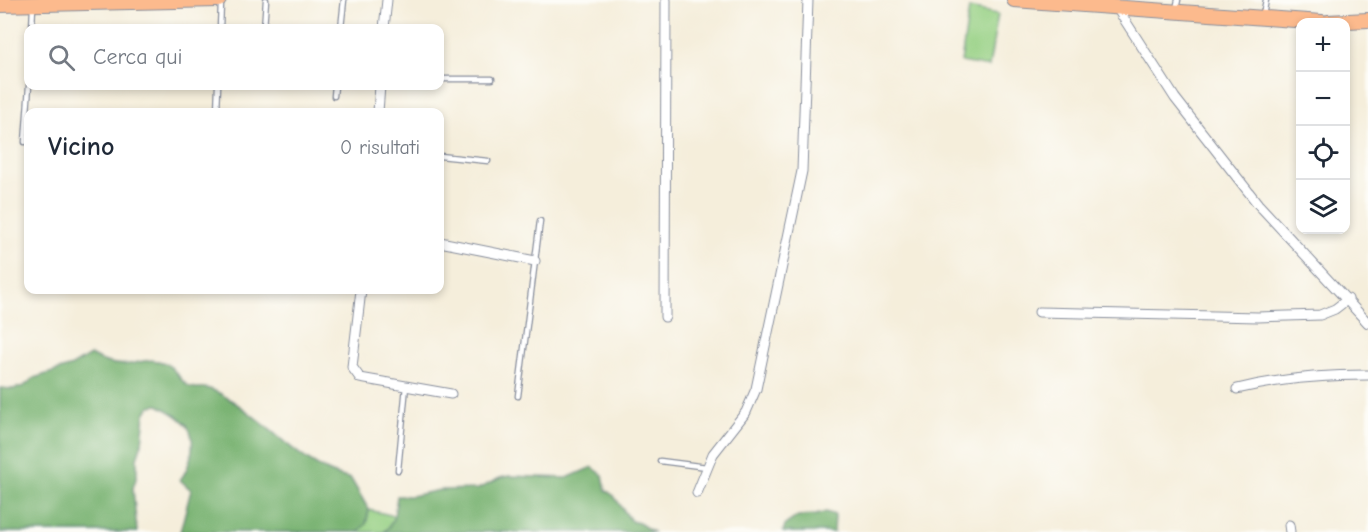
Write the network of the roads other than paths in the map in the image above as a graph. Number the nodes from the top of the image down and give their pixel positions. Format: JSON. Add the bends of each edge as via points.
{"nodes":[{"id":1,"x":220,"y":0,"type":"edge"},
{"id":2,"x":266,"y":0,"type":"edge"},
{"id":3,"x":344,"y":0,"type":"edge"},
{"id":4,"x":387,"y":0,"type":"edge"},
{"id":5,"x":666,"y":0,"type":"edge"},
{"id":6,"x":808,"y":0,"type":"edge"},
{"id":7,"x":1014,"y":0,"type":"edge"},
{"id":8,"x":1266,"y":0,"type":"edge"},
{"id":9,"x":144,"y":1,"type":"edge"},
{"id":10,"x":34,"y":4,"type":"junction"},
{"id":11,"x":1135,"y":4,"type":"edge"},
{"id":12,"x":0,"y":5,"type":"edge"},
{"id":13,"x":1177,"y":6,"type":"edge"},
{"id":14,"x":1117,"y":8,"type":"junction"},
{"id":15,"x":1262,"y":19,"type":"junction"},
{"id":16,"x":1368,"y":20,"type":"edge"},
{"id":17,"x":1296,"y":21,"type":"edge"},
{"id":18,"x":1350,"y":21,"type":"edge"},
{"id":19,"x":32,"y":24,"type":"edge"},
{"id":20,"x":220,"y":24,"type":"edge"},
{"id":21,"x":264,"y":24,"type":"edge"},
{"id":22,"x":341,"y":24,"type":"edge"},
{"id":23,"x":384,"y":24,"type":"edge"},
{"id":24,"x":444,"y":79,"type":"edge"},
{"id":25,"x":492,"y":79,"type":"dead end"},
{"id":26,"x":29,"y":90,"type":"edge"},
{"id":27,"x":218,"y":90,"type":"edge"},
{"id":28,"x":335,"y":90,"type":"edge"},
{"id":29,"x":380,"y":90,"type":"edge"},
{"id":30,"x":334,"y":96,"type":"dead end"},
{"id":31,"x":27,"y":108,"type":"edge"},
{"id":32,"x":217,"y":108,"type":"edge"},
{"id":33,"x":378,"y":108,"type":"edge"},
{"id":34,"x":444,"y":156,"type":"edge"},
{"id":35,"x":488,"y":161,"type":"dead end"},
{"id":36,"x":540,"y":221,"type":"dead end"},
{"id":37,"x":444,"y":243,"type":"edge"},
{"id":38,"x":535,"y":261,"type":"junction"},
{"id":39,"x":361,"y":294,"type":"edge"},
{"id":40,"x":1348,"y":299,"type":"junction"},
{"id":41,"x":1039,"y":312,"type":"dead end"},
{"id":42,"x":665,"y":317,"type":"dead end"},
{"id":43,"x":1368,"y":323,"type":"edge"},
{"id":44,"x":1368,"y":375,"type":"edge"},
{"id":45,"x":406,"y":386,"type":"junction"},
{"id":46,"x":1237,"y":389,"type":"dead end"},
{"id":47,"x":451,"y":394,"type":"dead end"},
{"id":48,"x":518,"y":396,"type":"dead end"},
{"id":49,"x":660,"y":461,"type":"dead end"},
{"id":50,"x":706,"y":467,"type":"junction"},
{"id":51,"x":398,"y":470,"type":"dead end"},
{"id":52,"x":697,"y":493,"type":"dead end"}],
"edges":[{"from":1,"to":9,"type":"main road"},
{"from":1,"to":20,"type":"lane"},
{"from":2,"to":21,"type":"lane"},
{"from":3,"to":22,"type":"lane"},
{"from":4,"to":23,"type":"street"},
{"from":5,"to":42,"type":"street"},
{"from":6,"to":50,"type":"street","via":[[802,171],[756,389],[746,412]]},
{"from":7,"to":14,"type":"main road"},
{"from":8,"to":15,"type":"lane"},
{"from":9,"to":10,"type":"main road"},
{"from":10,"to":12,"type":"main road"},
{"from":10,"to":19,"type":"lane"},
{"from":11,"to":13,"type":"main road"},
{"from":11,"to":14,"type":"main road"},
{"from":13,"to":15,"type":"main road"},
{"from":14,"to":40,"type":"street","via":[[1175,99],[1258,204]]},
{"from":15,"to":17,"type":"main road"},
{"from":16,"to":18,"type":"main road"},
{"from":24,"to":25,"type":"lane"},
{"from":26,"to":31,"type":"lane"},
{"from":27,"to":32,"type":"lane"},
{"from":28,"to":30,"type":"lane"},
{"from":29,"to":33,"type":"street"},
{"from":34,"to":35,"type":"lane"},
{"from":36,"to":38,"type":"lane"},
{"from":37,"to":38,"type":"street"},
{"from":38,"to":48,"type":"lane"},
{"from":39,"to":45,"type":"street","via":[[352,367],[360,378]]},
{"from":40,"to":41,"type":"street","via":[[1320,315]]},
{"from":40,"to":43,"type":"street"},
{"from":44,"to":46,"type":"street","via":[[1312,376]]},
{"from":45,"to":47,"type":"street"},
{"from":45,"to":51,"type":"lane"},
{"from":49,"to":50,"type":"lane"},
{"from":50,"to":52,"type":"street"}]}
